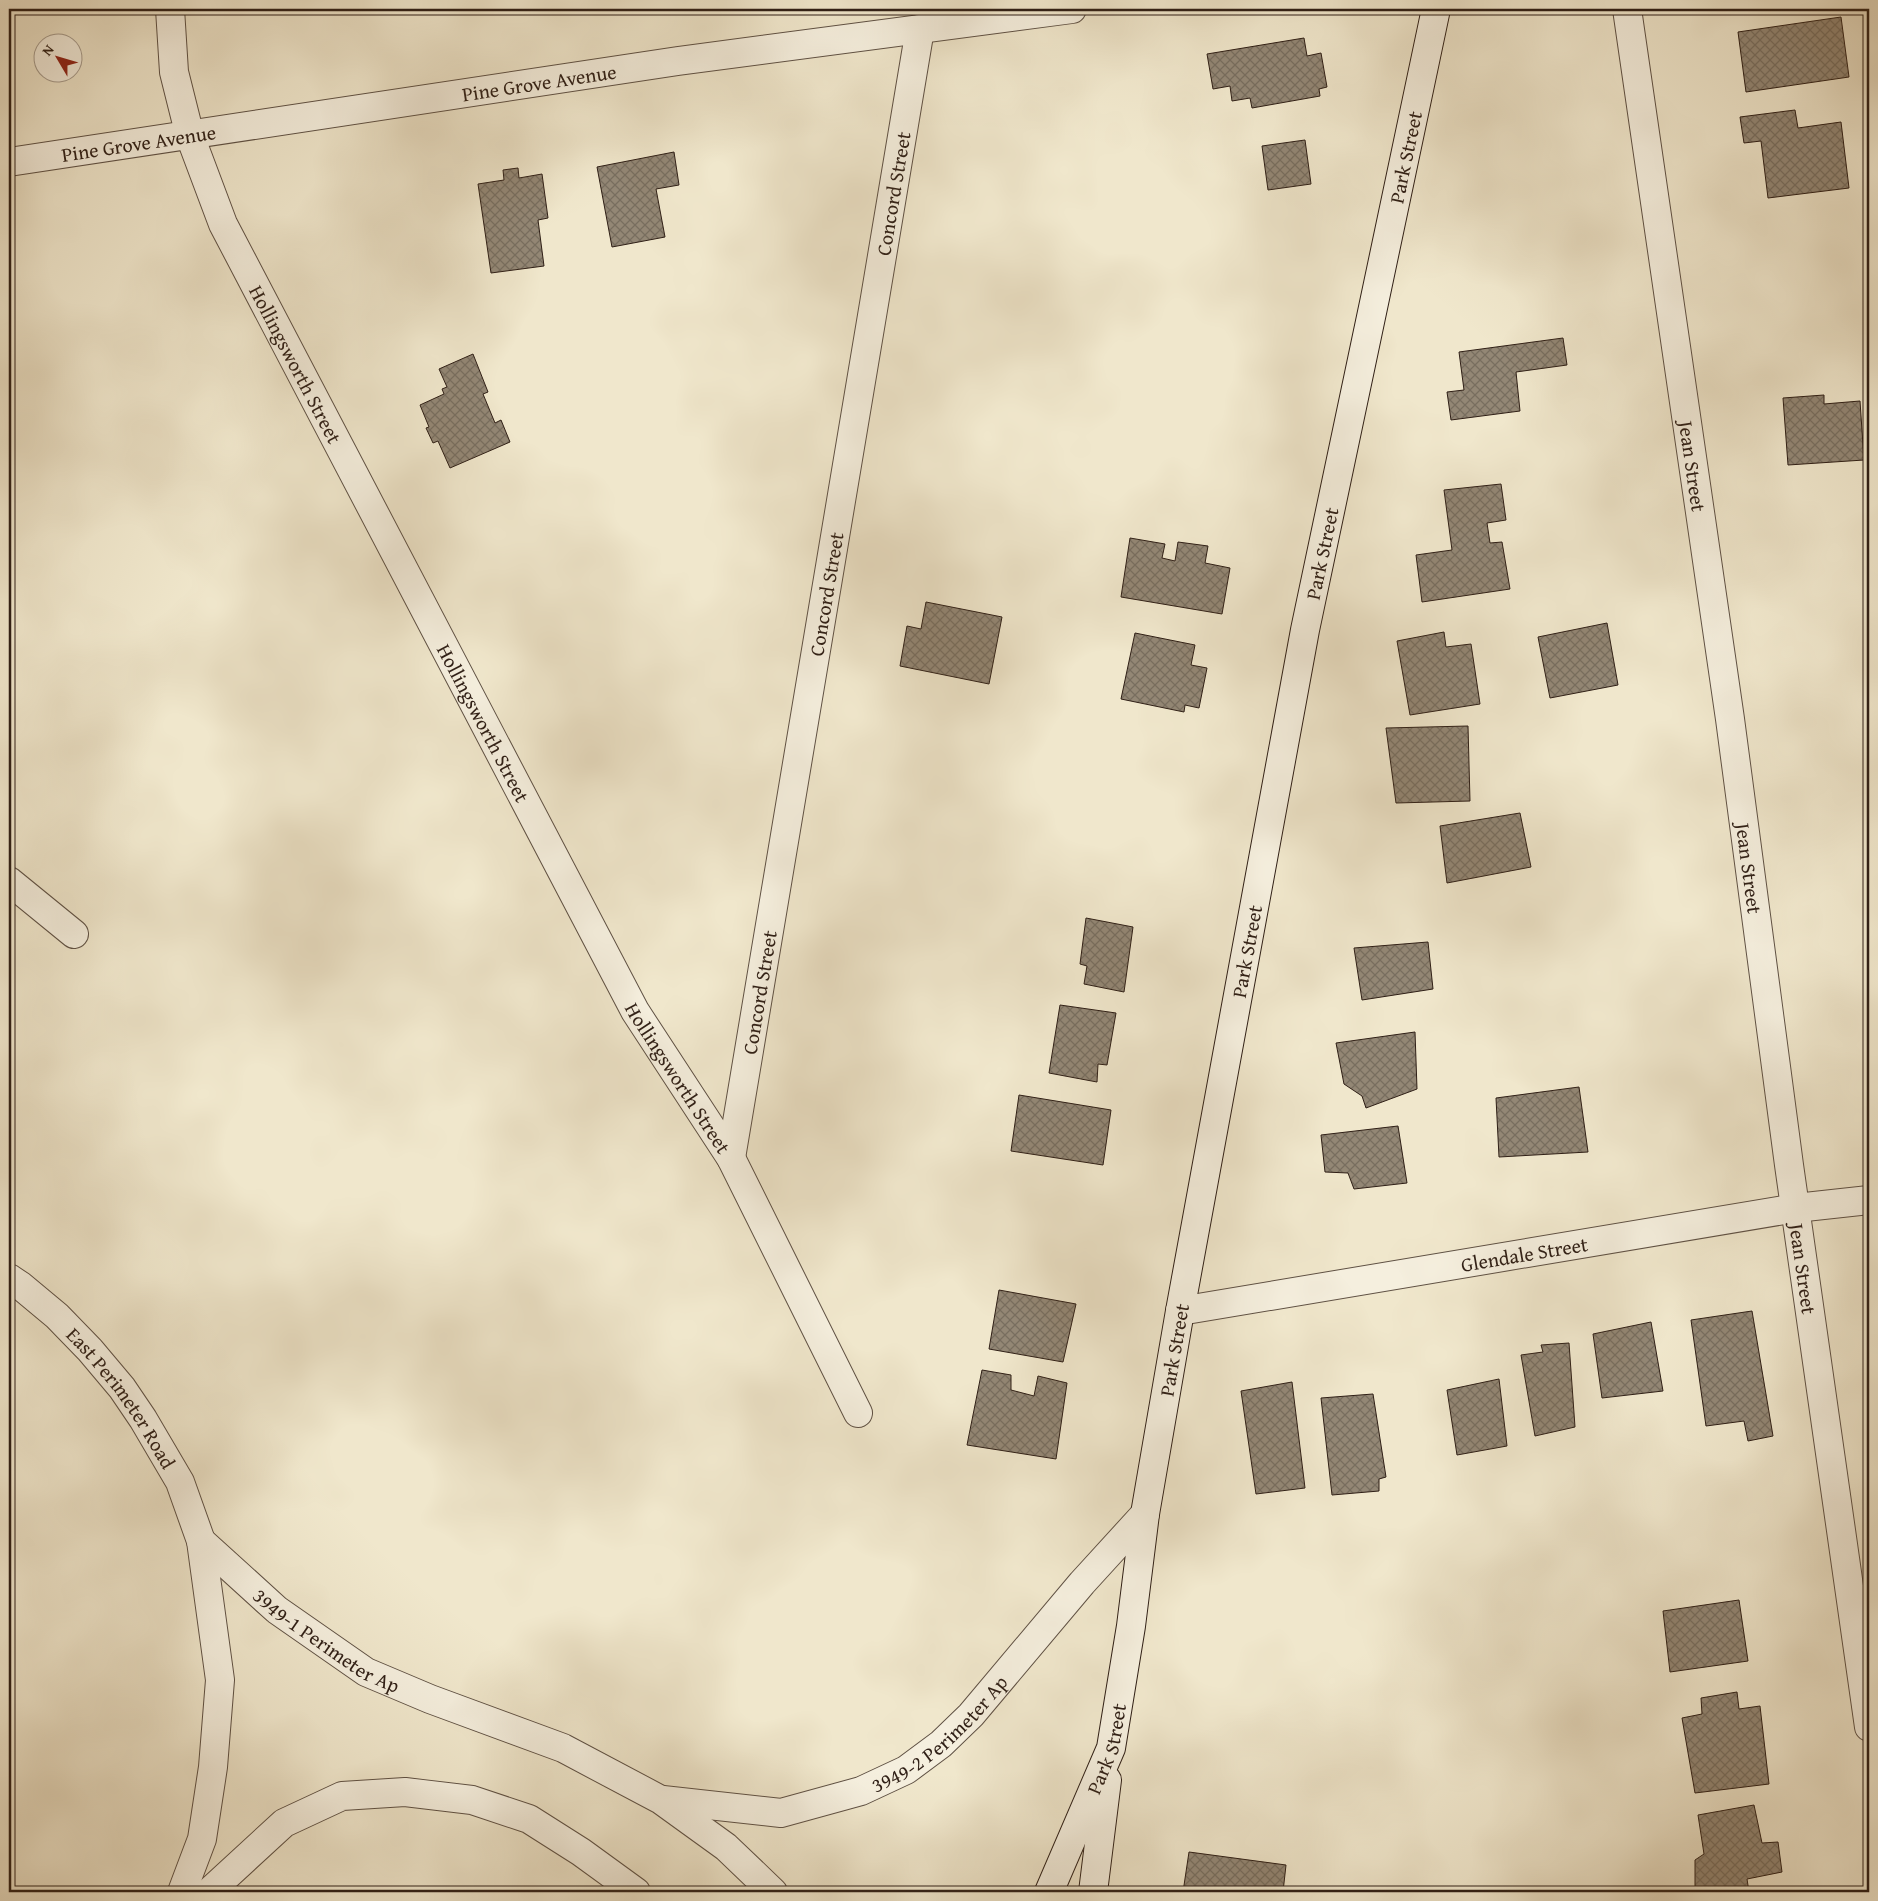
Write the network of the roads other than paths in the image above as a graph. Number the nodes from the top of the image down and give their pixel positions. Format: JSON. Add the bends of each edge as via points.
{"nodes":[{"id":1,"x":170,"y":9,"type":"edge"},
{"id":2,"x":1072,"y":9,"type":"edge"},
{"id":3,"x":1436,"y":9,"type":"edge"},
{"id":4,"x":1627,"y":9,"type":"edge"},
{"id":5,"x":920,"y":29,"type":"junction"},
{"id":6,"x":190,"y":136,"type":"junction"},
{"id":7,"x":9,"y":162,"type":"edge"},
{"id":8,"x":9,"y":881,"type":"edge"},
{"id":9,"x":74,"y":934,"type":"dead end"},
{"id":10,"x":731,"y":1158,"type":"junction"},
{"id":11,"x":1869,"y":1200,"type":"edge"},
{"id":12,"x":1796,"y":1208,"type":"junction"},
{"id":13,"x":9,"y":1278,"type":"edge"},
{"id":14,"x":1180,"y":1311,"type":"junction"},
{"id":15,"x":858,"y":1413,"type":"dead end"},
{"id":16,"x":1145,"y":1514,"type":"junction"},
{"id":17,"x":201,"y":1541,"type":"junction"},
{"id":18,"x":1869,"y":1727,"type":"edge"},
{"id":19,"x":1111,"y":1748,"type":"junction"},
{"id":20,"x":661,"y":1800,"type":"junction"},
{"id":21,"x":1049,"y":1891,"type":"edge"},
{"id":22,"x":182,"y":1892,"type":"edge"},
{"id":23,"x":209,"y":1892,"type":"edge"},
{"id":24,"x":636,"y":1892,"type":"edge"},
{"id":25,"x":772,"y":1892,"type":"edge"},
{"id":26,"x":1093,"y":1892,"type":"edge"}],
"edges":[{"from":1,"to":6,"type":"street","name":"Hollingsworth Street","via":[[174,72]]},
{"from":2,"to":5,"type":"street","name":"Pine Grove Avenue"},
{"from":3,"to":14,"type":"street","name":"Park Street","via":[[1306,630]]},
{"from":4,"to":12,"type":"street","name":"Jean Street","via":[[1730,719]]},
{"from":5,"to":6,"type":"street","name":"Pine Grove Avenue","via":[[678,61]]},
{"from":5,"to":10,"type":"street","name":"Concord Street"},
{"from":6,"to":7,"type":"street","name":"Pine Grove Avenue"},
{"from":6,"to":10,"type":"street","name":"Hollingsworth Street","via":[[223,224],[635,1011]]},
{"from":8,"to":9,"type":"street"},
{"from":10,"to":15,"type":"street","name":"Hollingsworth Street"},
{"from":11,"to":12,"type":"street","name":"Glendale Street"},
{"from":12,"to":14,"type":"street","name":"Glendale Street"},
{"from":12,"to":18,"type":"street","name":"Jean Street"},
{"from":13,"to":17,"type":"street","name":"East Perimeter Road","via":[[57,1316],[122,1388],[180,1482]]},
{"from":14,"to":16,"type":"street","name":"Park Street"},
{"from":16,"to":19,"type":"street","name":"Park Street"},
{"from":16,"to":20,"type":"street","name":"3949-2 Perimeter Ap","via":[[1082,1583],[971,1716],[906,1770],[861,1791],[781,1813]]},
{"from":17,"to":20,"type":"street","name":"3949-1 Perimeter Ap","via":[[276,1610],[366,1672],[562,1748]]},
{"from":17,"to":22,"type":"street","via":[[220,1680],[213,1767],[202,1839]]},
{"from":19,"to":21,"type":"street","name":"Park Street"},
{"from":19,"to":26,"type":"street"},
{"from":20,"to":25,"type":"street","name":"3949-1 Perimeter Ap","via":[[726,1847]]},
{"from":23,"to":24,"type":"street","via":[[284,1823],[342,1796],[405,1792],[472,1800],[529,1819]]}]}
